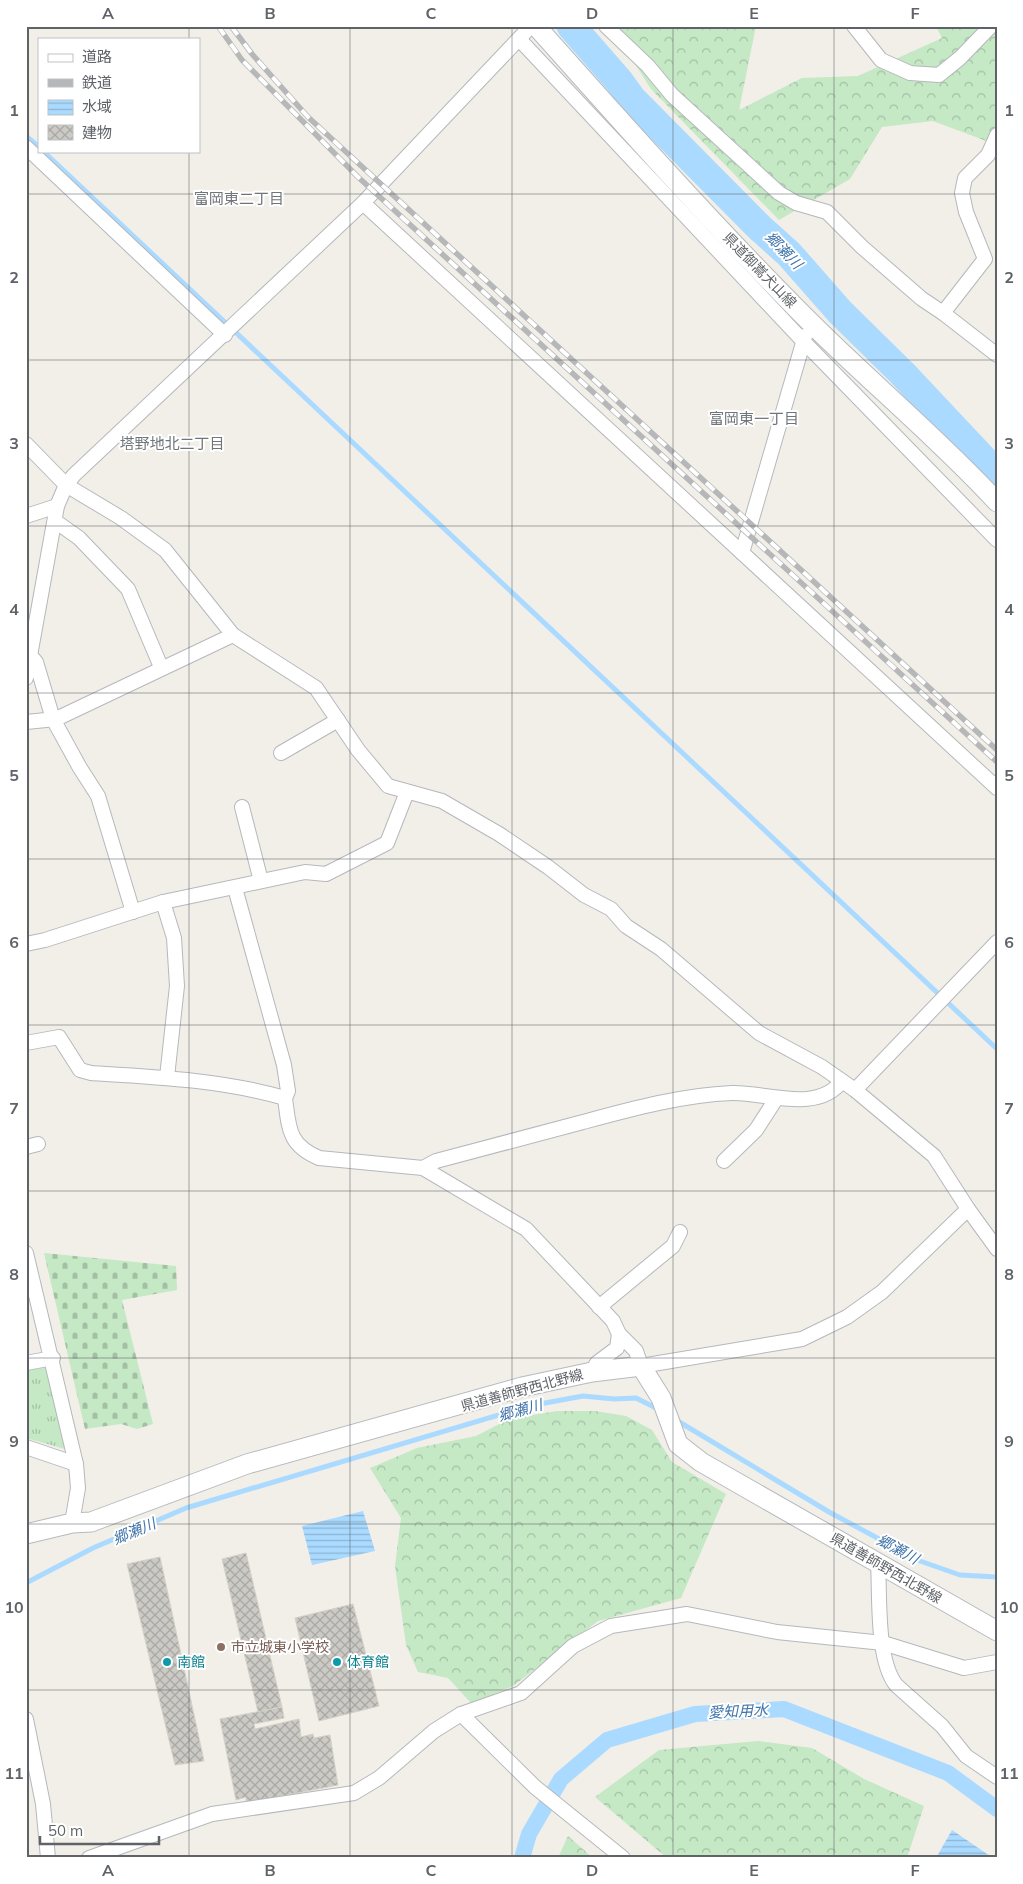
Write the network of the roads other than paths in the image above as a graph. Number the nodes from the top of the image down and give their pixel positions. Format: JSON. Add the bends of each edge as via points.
{"nodes":[{"id":1,"x":532,"y":26,"type":"edge"},
{"id":2,"x":536,"y":26,"type":"edge"},
{"id":3,"x":606,"y":26,"type":"edge"},
{"id":4,"x":854,"y":26,"type":"edge"},
{"id":5,"x":992,"y":26,"type":"edge"},
{"id":6,"x":519,"y":40,"type":"junction"},
{"id":7,"x":997,"y":135,"type":"edge"},
{"id":8,"x":26,"y":148,"type":"edge"},
{"id":9,"x":363,"y":203,"type":"junction"},
{"id":10,"x":943,"y":313,"type":"junction"},
{"id":11,"x":809,"y":321,"type":"junction"},
{"id":12,"x":225,"y":335,"type":"junction"},
{"id":13,"x":804,"y":342,"type":"junction"},
{"id":14,"x":997,"y":355,"type":"edge"},
{"id":15,"x":26,"y":444,"type":"edge"},
{"id":16,"x":66,"y":485,"type":"junction"},
{"id":17,"x":997,"y":502,"type":"edge"},
{"id":18,"x":57,"y":506,"type":"junction"},
{"id":19,"x":26,"y":516,"type":"edge"},
{"id":20,"x":55,"y":521,"type":"junction"},
{"id":21,"x":997,"y":540,"type":"edge"},
{"id":22,"x":742,"y":554,"type":"junction"},
{"id":23,"x":232,"y":635,"type":"junction"},
{"id":24,"x":29,"y":654,"type":"junction"},
{"id":25,"x":161,"y":667,"type":"junction"},
{"id":26,"x":26,"y":678,"type":"edge"},
{"id":27,"x":53,"y":719,"type":"junction"},
{"id":28,"x":338,"y":720,"type":"junction"},
{"id":29,"x":26,"y":722,"type":"edge"},
{"id":30,"x":280,"y":753,"type":"dead end"},
{"id":31,"x":997,"y":788,"type":"edge"},
{"id":32,"x":407,"y":792,"type":"junction"},
{"id":33,"x":242,"y":807,"type":"dead end"},
{"id":34,"x":261,"y":881,"type":"junction"},
{"id":35,"x":235,"y":888,"type":"junction"},
{"id":36,"x":164,"y":902,"type":"junction"},
{"id":37,"x":132,"y":912,"type":"junction"},
{"id":38,"x":997,"y":942,"type":"edge"},
{"id":39,"x":26,"y":944,"type":"edge"},
{"id":40,"x":26,"y":1043,"type":"edge"},
{"id":41,"x":167,"y":1077,"type":"junction"},
{"id":42,"x":842,"y":1081,"type":"junction"},
{"id":43,"x":855,"y":1090,"type":"junction"},
{"id":44,"x":285,"y":1098,"type":"junction"},
{"id":45,"x":776,"y":1099,"type":"junction"},
{"id":46,"x":724,"y":1161,"type":"dead end"},
{"id":47,"x":422,"y":1168,"type":"junction"},
{"id":48,"x":968,"y":1209,"type":"junction"},
{"id":49,"x":680,"y":1232,"type":"dead end"},
{"id":50,"x":997,"y":1249,"type":"edge"},
{"id":51,"x":26,"y":1253,"type":"edge"},
{"id":52,"x":599,"y":1307,"type":"junction"},
{"id":53,"x":619,"y":1334,"type":"junction"},
{"id":54,"x":53,"y":1358,"type":"junction"},
{"id":55,"x":26,"y":1363,"type":"edge"},
{"id":56,"x":641,"y":1366,"type":"junction"},
{"id":57,"x":592,"y":1372,"type":"junction"},
{"id":58,"x":26,"y":1447,"type":"edge"},
{"id":59,"x":76,"y":1464,"type":"junction"},
{"id":60,"x":72,"y":1523,"type":"junction"},
{"id":61,"x":26,"y":1534,"type":"edge"},
{"id":62,"x":878,"y":1563,"type":"junction"},
{"id":63,"x":997,"y":1631,"type":"edge"},
{"id":64,"x":883,"y":1643,"type":"junction"},
{"id":65,"x":997,"y":1662,"type":"edge"},
{"id":66,"x":460,"y":1714,"type":"junction"},
{"id":67,"x":26,"y":1719,"type":"edge"},
{"id":68,"x":997,"y":1777,"type":"edge"},
{"id":69,"x":48,"y":1858,"type":"edge"},
{"id":70,"x":89,"y":1858,"type":"edge"},
{"id":71,"x":623,"y":1858,"type":"edge"}],
"edges":[{"from":1,"to":6,"type":"street"},
{"from":2,"to":11,"type":"main road","name":"県道御嵩犬山線","via":[[665,170]]},
{"from":3,"to":10,"type":"street","via":[[648,66],[672,95],[779,193],[796,203],[827,212],[862,247]]},
{"from":4,"to":5,"type":"street","via":[[881,60],[910,73],[939,75]]},
{"from":6,"to":9,"type":"street"},
{"from":6,"to":13,"type":"street"},
{"from":7,"to":10,"type":"street","via":[[988,155],[965,178],[962,193],[985,259]]},
{"from":8,"to":12,"type":"street"},
{"from":9,"to":12,"type":"street"},
{"from":9,"to":22,"type":"street"},
{"from":10,"to":14,"type":"street"},
{"from":11,"to":13,"type":"street"},
{"from":11,"to":17,"type":"main road","name":"県道御嵩犬山線"},
{"from":12,"to":16,"type":"street","via":[[74,474]]},
{"from":13,"to":21,"type":"street"},
{"from":13,"to":22,"type":"street"},
{"from":15,"to":16,"type":"street"},
{"from":16,"to":18,"type":"street"},
{"from":16,"to":23,"type":"street","via":[[122,518],[165,550]]},
{"from":18,"to":19,"type":"street"},
{"from":18,"to":20,"type":"street"},
{"from":20,"to":24,"type":"street"},
{"from":20,"to":25,"type":"street","via":[[86,545],[128,589]]},
{"from":22,"to":31,"type":"street"},
{"from":23,"to":25,"type":"street"},
{"from":23,"to":28,"type":"street","via":[[316,688]]},
{"from":24,"to":26,"type":"street"},
{"from":24,"to":27,"type":"street","via":[[36,662]]},
{"from":25,"to":27,"type":"street"},
{"from":27,"to":29,"type":"street"},
{"from":27,"to":37,"type":"street","via":[[98,796]]},
{"from":28,"to":30,"type":"street"},
{"from":28,"to":32,"type":"street","via":[[376,774],[388,786]]},
{"from":32,"to":34,"type":"street","via":[[387,843],[326,874],[305,872]]},
{"from":32,"to":42,"type":"street","via":[[442,801],[516,845],[584,895],[611,909],[626,926],[661,949],[759,1033]]},
{"from":33,"to":34,"type":"street"},
{"from":34,"to":35,"type":"street"},
{"from":35,"to":36,"type":"street"},
{"from":35,"to":44,"type":"street","via":[[284,1065],[288,1091]]},
{"from":36,"to":37,"type":"street"},
{"from":36,"to":41,"type":"street","via":[[174,938],[178,986]]},
{"from":37,"to":39,"type":"street"},
{"from":38,"to":43,"type":"street"},
{"from":40,"to":41,"type":"street","via":[[59,1037],[80,1070],[85,1072]]},
{"from":41,"to":44,"type":"street","via":[[251,1088]]},
{"from":42,"to":43,"type":"street"},
{"from":42,"to":45,"type":"street","via":[[834,1092],[806,1099]]},
{"from":43,"to":48,"type":"street","via":[[934,1156]]},
{"from":44,"to":47,"type":"street","via":[[289,1133],[306,1153],[319,1158]]},
{"from":45,"to":46,"type":"street","via":[[756,1130]]},
{"from":45,"to":47,"type":"street","via":[[732,1093],[640,1107],[436,1161]]},
{"from":47,"to":52,"type":"street","via":[[526,1229]]},
{"from":48,"to":50,"type":"street"},
{"from":48,"to":56,"type":"street","via":[[882,1292],[847,1317],[802,1338]]},
{"from":49,"to":52,"type":"street","via":[[673,1246]]},
{"from":51,"to":54,"type":"street"},
{"from":52,"to":53,"type":"street","via":[[613,1321]]},
{"from":53,"to":56,"type":"street","via":[[636,1351]]},
{"from":53,"to":57,"type":"street","via":[[617,1348],[597,1362]]},
{"from":54,"to":55,"type":"street"},
{"from":54,"to":59,"type":"street"},
{"from":56,"to":57,"type":"main road","name":"県道善師野西北野線"},
{"from":56,"to":62,"type":"main road","name":"県道善師野西北野線","via":[[661,1398],[678,1444],[701,1462]]},
{"from":57,"to":60,"type":"main road","name":"県道善師野西北野線","via":[[522,1387],[247,1464],[91,1522]]},
{"from":58,"to":59,"type":"street"},
{"from":59,"to":60,"type":"street","via":[[78,1488]]},
{"from":60,"to":61,"type":"main road","name":"県道善師野西北野線"},
{"from":62,"to":63,"type":"main road","name":"県道善師野西北野線"},
{"from":62,"to":64,"type":"street"},
{"from":64,"to":65,"type":"street","via":[[964,1668]]},
{"from":64,"to":66,"type":"street","via":[[776,1632],[687,1614],[647,1619],[611,1626],[573,1646],[521,1693]]},
{"from":64,"to":68,"type":"street","via":[[890,1677],[896,1685],[942,1726],[966,1756]]},
{"from":66,"to":70,"type":"street","via":[[434,1731],[379,1778],[354,1793],[212,1814]]},
{"from":66,"to":71,"type":"street","via":[[535,1787]]},
{"from":67,"to":69,"type":"street","via":[[43,1804]]}]}
